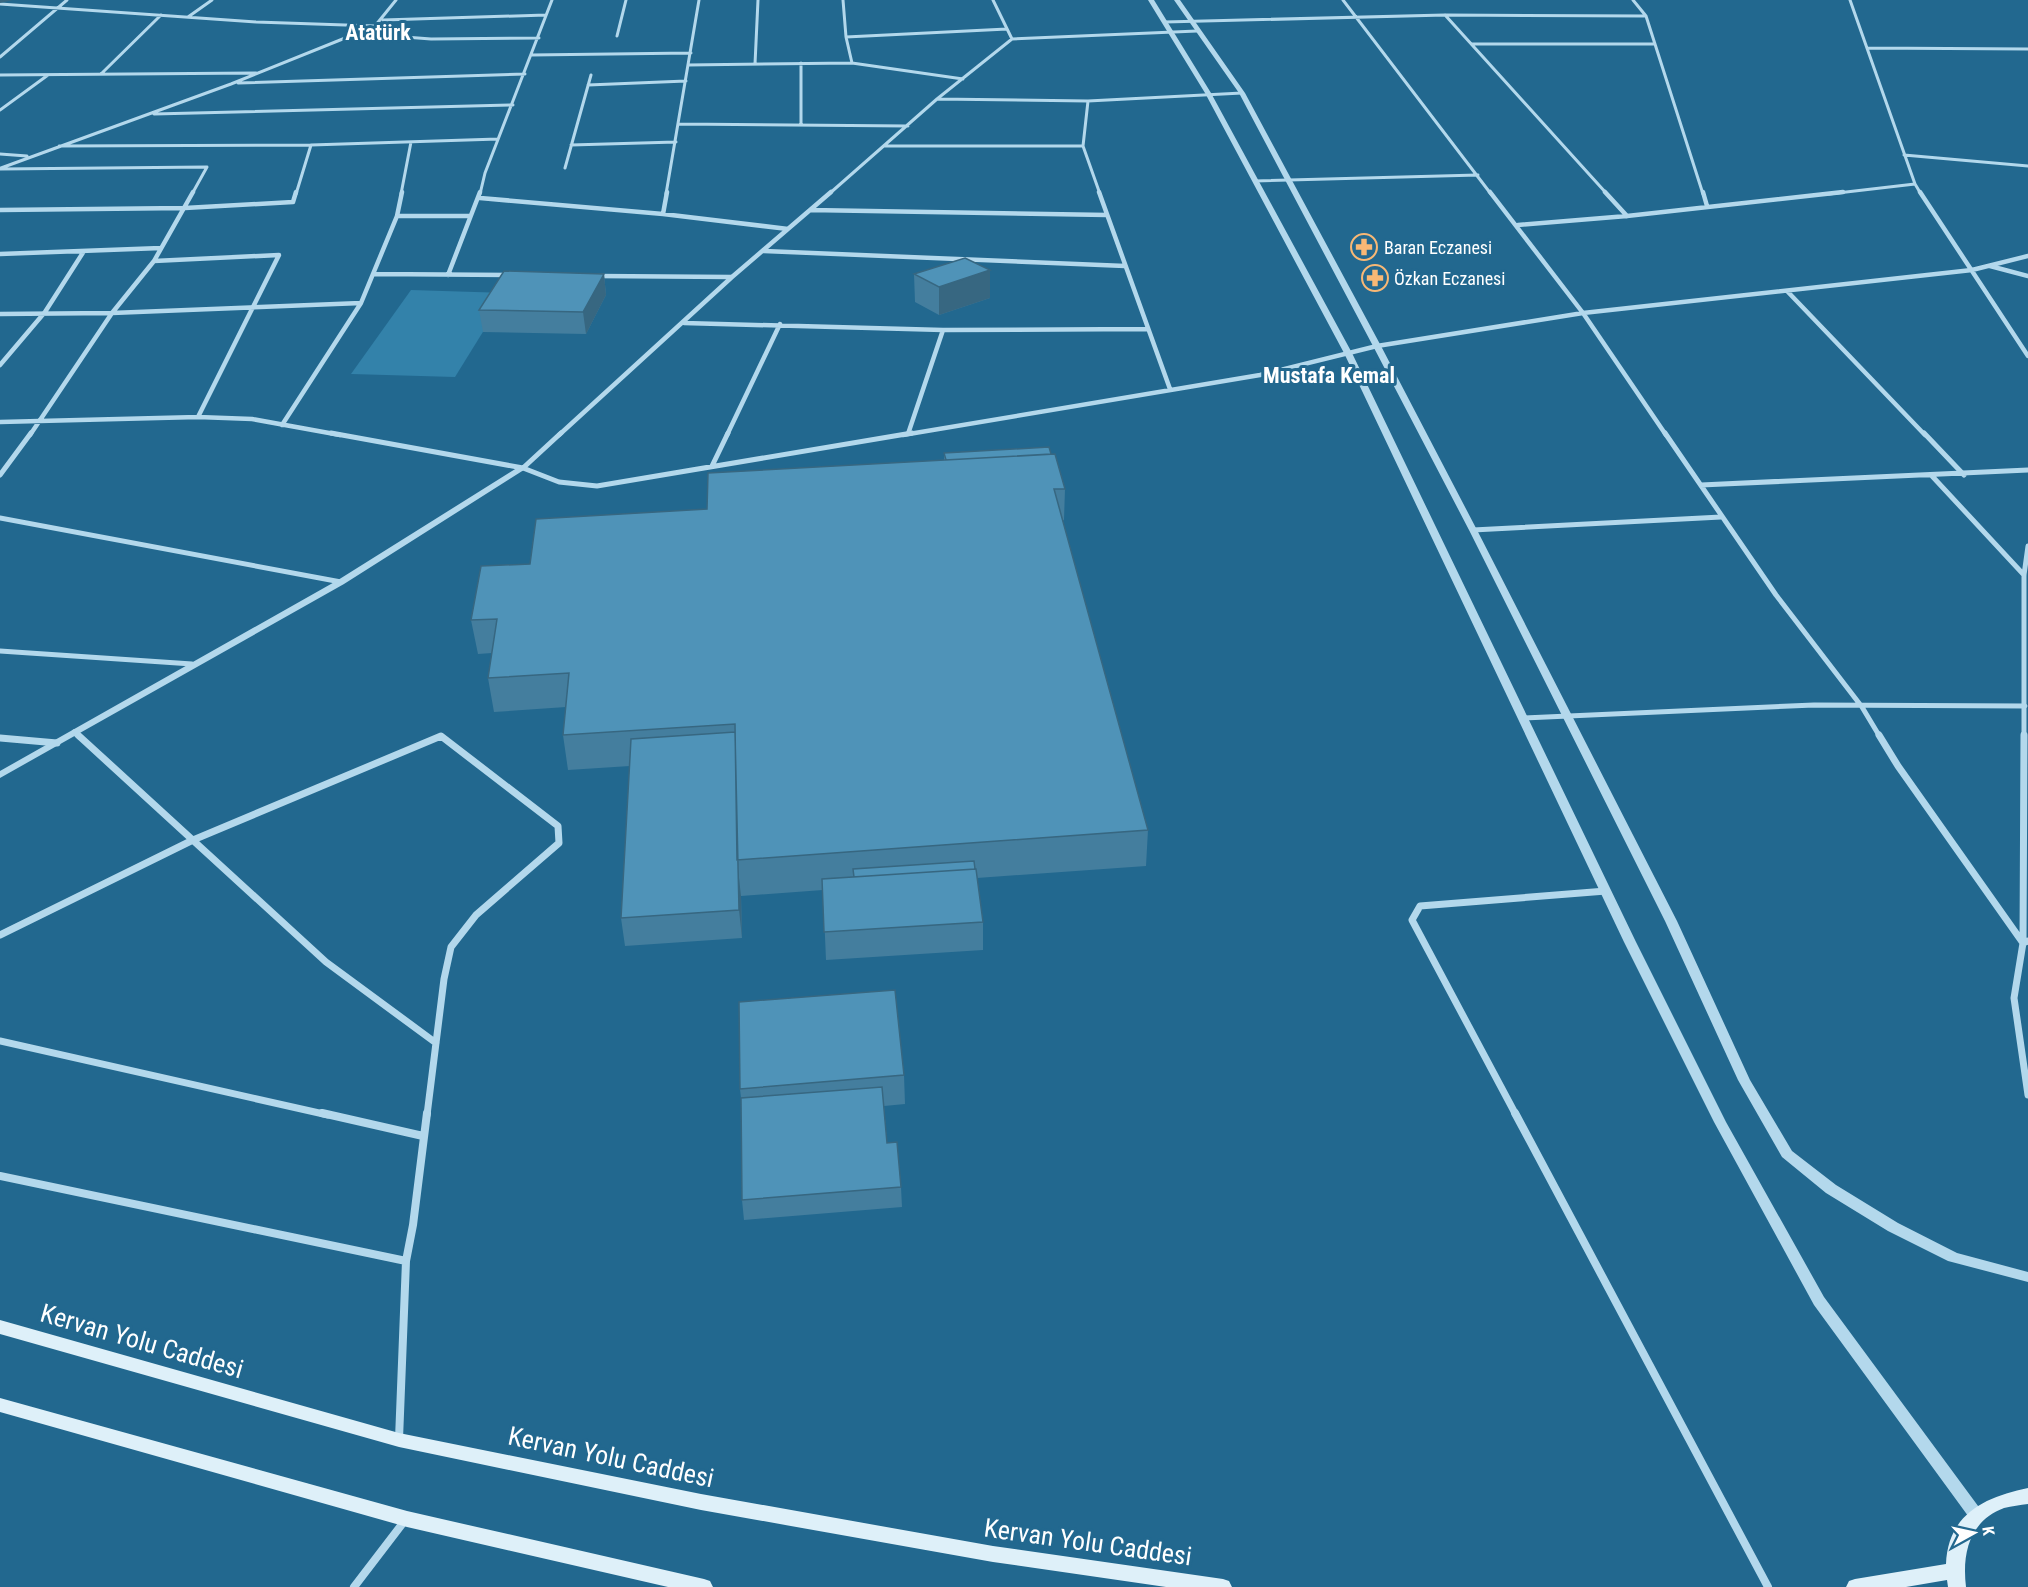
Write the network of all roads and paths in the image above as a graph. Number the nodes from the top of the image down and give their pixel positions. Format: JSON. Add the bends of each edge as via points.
{"nodes":[{"id":1,"x":67,"y":0,"type":"edge"},
{"id":2,"x":212,"y":0,"type":"edge"},
{"id":3,"x":396,"y":0,"type":"edge"},
{"id":4,"x":552,"y":0,"type":"edge"},
{"id":5,"x":626,"y":0,"type":"edge"},
{"id":6,"x":699,"y":0,"type":"edge"},
{"id":7,"x":758,"y":0,"type":"edge"},
{"id":8,"x":843,"y":0,"type":"edge"},
{"id":9,"x":993,"y":0,"type":"edge"},
{"id":10,"x":1151,"y":0,"type":"edge"},
{"id":11,"x":1177,"y":0,"type":"edge"},
{"id":12,"x":1343,"y":0,"type":"edge"},
{"id":13,"x":1633,"y":0,"type":"edge"},
{"id":14,"x":1850,"y":0,"type":"edge"},
{"id":15,"x":0,"y":4,"type":"edge"},
{"id":16,"x":56,"y":7,"type":"junction"},
{"id":17,"x":161,"y":15,"type":"junction"},
{"id":18,"x":546,"y":15,"type":"junction"},
{"id":19,"x":1445,"y":15,"type":"junction"},
{"id":20,"x":1646,"y":16,"type":"junction"},
{"id":21,"x":188,"y":17,"type":"junction"},
{"id":22,"x":1354,"y":17,"type":"junction"},
{"id":23,"x":383,"y":20,"type":"junction"},
{"id":24,"x":1191,"y":21,"type":"junction"},
{"id":25,"x":375,"y":26,"type":"junction"},
{"id":26,"x":1168,"y":27,"type":"junction"},
{"id":27,"x":1007,"y":29,"type":"junction"},
{"id":28,"x":1197,"y":31,"type":"junction"},
{"id":29,"x":617,"y":36,"type":"dead end"},
{"id":30,"x":846,"y":37,"type":"junction"},
{"id":31,"x":539,"y":38,"type":"junction"},
{"id":32,"x":1012,"y":39,"type":"junction"},
{"id":33,"x":1472,"y":44,"type":"junction"},
{"id":34,"x":1655,"y":44,"type":"junction"},
{"id":35,"x":1867,"y":48,"type":"junction"},
{"id":36,"x":2028,"y":49,"type":"edge"},
{"id":37,"x":691,"y":52,"type":"junction"},
{"id":38,"x":531,"y":55,"type":"junction"},
{"id":39,"x":0,"y":57,"type":"edge"},
{"id":40,"x":755,"y":63,"type":"junction"},
{"id":41,"x":801,"y":63,"type":"junction"},
{"id":42,"x":852,"y":63,"type":"junction"},
{"id":43,"x":688,"y":65,"type":"junction"},
{"id":44,"x":259,"y":73,"type":"junction"},
{"id":45,"x":101,"y":74,"type":"junction"},
{"id":46,"x":525,"y":74,"type":"junction"},
{"id":47,"x":0,"y":75,"type":"edge"},
{"id":48,"x":48,"y":75,"type":"junction"},
{"id":49,"x":591,"y":75,"type":"dead end"},
{"id":50,"x":963,"y":78,"type":"junction"},
{"id":51,"x":686,"y":81,"type":"junction"},
{"id":52,"x":231,"y":84,"type":"junction"},
{"id":53,"x":588,"y":85,"type":"junction"},
{"id":54,"x":1208,"y":93,"type":"junction"},
{"id":55,"x":1242,"y":93,"type":"junction"},
{"id":56,"x":937,"y":99,"type":"junction"},
{"id":57,"x":1088,"y":101,"type":"junction"},
{"id":58,"x":513,"y":105,"type":"junction"},
{"id":59,"x":0,"y":110,"type":"edge"},
{"id":60,"x":147,"y":114,"type":"junction"},
{"id":61,"x":678,"y":124,"type":"junction"},
{"id":62,"x":801,"y":125,"type":"junction"},
{"id":63,"x":909,"y":126,"type":"junction"},
{"id":64,"x":498,"y":140,"type":"junction"},
{"id":65,"x":676,"y":141,"type":"junction"},
{"id":66,"x":411,"y":142,"type":"junction"},
{"id":67,"x":311,"y":145,"type":"junction"},
{"id":68,"x":571,"y":145,"type":"junction"},
{"id":69,"x":59,"y":146,"type":"junction"},
{"id":70,"x":884,"y":146,"type":"junction"},
{"id":71,"x":1083,"y":146,"type":"junction"},
{"id":72,"x":0,"y":154,"type":"edge"},
{"id":73,"x":1904,"y":155,"type":"junction"},
{"id":74,"x":30,"y":157,"type":"junction"},
{"id":75,"x":2028,"y":166,"type":"edge"},
{"id":76,"x":565,"y":168,"type":"dead end"},
{"id":77,"x":0,"y":169,"type":"edge"},
{"id":78,"x":1478,"y":175,"type":"junction"},
{"id":79,"x":1287,"y":180,"type":"junction"},
{"id":80,"x":1255,"y":181,"type":"junction"},
{"id":81,"x":1915,"y":184,"type":"junction"},
{"id":82,"x":480,"y":198,"type":"junction"},
{"id":83,"x":1707,"y":206,"type":"junction"},
{"id":84,"x":185,"y":208,"type":"junction"},
{"id":85,"x":0,"y":210,"type":"edge"},
{"id":86,"x":809,"y":210,"type":"junction"},
{"id":87,"x":663,"y":214,"type":"junction"},
{"id":88,"x":1107,"y":215,"type":"junction"},
{"id":89,"x":397,"y":216,"type":"junction"},
{"id":90,"x":470,"y":216,"type":"junction"},
{"id":91,"x":1628,"y":216,"type":"junction"},
{"id":92,"x":1518,"y":225,"type":"junction"},
{"id":93,"x":788,"y":229,"type":"junction"},
{"id":94,"x":161,"y":248,"type":"junction"},
{"id":95,"x":84,"y":251,"type":"junction"},
{"id":96,"x":764,"y":251,"type":"junction"},
{"id":97,"x":0,"y":254,"type":"edge"},
{"id":98,"x":2028,"y":256,"type":"edge"},
{"id":99,"x":154,"y":261,"type":"junction"},
{"id":100,"x":1125,"y":266,"type":"junction"},
{"id":101,"x":1990,"y":266,"type":"junction"},
{"id":102,"x":1972,"y":270,"type":"junction"},
{"id":103,"x":374,"y":274,"type":"junction"},
{"id":104,"x":448,"y":275,"type":"junction"},
{"id":105,"x":519,"y":275,"type":"edge"},
{"id":106,"x":590,"y":276,"type":"edge"},
{"id":107,"x":2028,"y":276,"type":"edge"},
{"id":108,"x":732,"y":277,"type":"junction"},
{"id":109,"x":1788,"y":292,"type":"junction"},
{"id":110,"x":361,"y":303,"type":"junction"},
{"id":111,"x":254,"y":308,"type":"junction"},
{"id":112,"x":45,"y":312,"type":"junction"},
{"id":113,"x":112,"y":313,"type":"junction"},
{"id":114,"x":1583,"y":313,"type":"junction"},
{"id":115,"x":0,"y":314,"type":"edge"},
{"id":116,"x":683,"y":323,"type":"junction"},
{"id":117,"x":780,"y":324,"type":"junction"},
{"id":118,"x":1148,"y":329,"type":"junction"},
{"id":119,"x":943,"y":330,"type":"junction"},
{"id":120,"x":1377,"y":346,"type":"junction"},
{"id":121,"x":1348,"y":353,"type":"junction"},
{"id":122,"x":2028,"y":356,"type":"edge"},
{"id":123,"x":0,"y":365,"type":"edge"},
{"id":124,"x":1170,"y":389,"type":"junction"},
{"id":125,"x":198,"y":417,"type":"junction"},
{"id":126,"x":0,"y":422,"type":"edge"},
{"id":127,"x":40,"y":422,"type":"junction"},
{"id":128,"x":282,"y":425,"type":"junction"},
{"id":129,"x":908,"y":434,"type":"junction"},
{"id":130,"x":712,"y":466,"type":"junction"},
{"id":131,"x":523,"y":468,"type":"junction"},
{"id":132,"x":2028,"y":470,"type":"edge"},
{"id":133,"x":0,"y":475,"type":"edge"},
{"id":134,"x":1964,"y":475,"type":"junction"},
{"id":135,"x":1932,"y":476,"type":"junction"},
{"id":136,"x":1701,"y":485,"type":"junction"},
{"id":137,"x":1721,"y":517,"type":"junction"},
{"id":138,"x":0,"y":518,"type":"edge"},
{"id":139,"x":1473,"y":530,"type":"junction"},
{"id":140,"x":2028,"y":546,"type":"edge"},
{"id":141,"x":2027,"y":556,"type":"edge"},
{"id":142,"x":2024,"y":575,"type":"junction"},
{"id":143,"x":341,"y":582,"type":"junction"},
{"id":144,"x":0,"y":651,"type":"edge"},
{"id":145,"x":192,"y":664,"type":"junction"},
{"id":146,"x":2025,"y":706,"type":"junction"},
{"id":147,"x":1862,"y":707,"type":"junction"},
{"id":148,"x":1566,"y":716,"type":"junction"},
{"id":149,"x":1524,"y":718,"type":"junction"},
{"id":150,"x":74,"y":732,"type":"junction"},
{"id":151,"x":0,"y":738,"type":"edge"},
{"id":152,"x":57,"y":743,"type":"junction"},
{"id":153,"x":0,"y":775,"type":"edge"},
{"id":154,"x":193,"y":840,"type":"junction"},
{"id":155,"x":1606,"y":891,"type":"junction"},
{"id":156,"x":0,"y":935,"type":"edge"},
{"id":157,"x":2025,"y":942,"type":"edge"},
{"id":158,"x":0,"y":1041,"type":"edge"},
{"id":159,"x":436,"y":1043,"type":"junction"},
{"id":160,"x":2028,"y":1095,"type":"edge"},
{"id":161,"x":423,"y":1136,"type":"junction"},
{"id":162,"x":0,"y":1176,"type":"edge"},
{"id":163,"x":406,"y":1261,"type":"junction"},
{"id":164,"x":2028,"y":1277,"type":"edge"},
{"id":165,"x":0,"y":1328,"type":"edge"},
{"id":166,"x":0,"y":1405,"type":"edge"},
{"id":167,"x":399,"y":1440,"type":"junction"},
{"id":168,"x":2028,"y":1496,"type":"edge"},
{"id":169,"x":1976,"y":1515,"type":"junction"},
{"id":170,"x":407,"y":1519,"type":"junction"},
{"id":171,"x":1956,"y":1579,"type":"edge"},
{"id":172,"x":649,"y":1581,"type":"edge"},
{"id":173,"x":354,"y":1587,"type":"edge"},
{"id":174,"x":704,"y":1587,"type":"edge"},
{"id":175,"x":1223,"y":1587,"type":"edge"},
{"id":176,"x":1768,"y":1587,"type":"edge"},
{"id":177,"x":1855,"y":1587,"type":"edge"}],
"edges":[{"from":1,"to":16,"type":"street"},
{"from":2,"to":21,"type":"street"},
{"from":3,"to":23,"type":"street"},
{"from":4,"to":18,"type":"street"},
{"from":5,"to":29,"type":"street"},
{"from":6,"to":37,"type":"street"},
{"from":7,"to":40,"type":"street"},
{"from":8,"to":30,"type":"street"},
{"from":9,"to":27,"type":"street"},
{"from":10,"to":26,"type":"street"},
{"from":11,"to":24,"type":"street"},
{"from":12,"to":22,"type":"street"},
{"from":13,"to":20,"type":"street"},
{"from":14,"to":35,"type":"street"},
{"from":15,"to":16,"type":"street"},
{"from":16,"to":17,"type":"street"},
{"from":16,"to":39,"type":"street"},
{"from":17,"to":21,"type":"street"},
{"from":17,"to":45,"type":"street"},
{"from":18,"to":23,"type":"street"},
{"from":18,"to":31,"type":"street"},
{"from":19,"to":20,"type":"street"},
{"from":19,"to":22,"type":"street"},
{"from":19,"to":33,"type":"street"},
{"from":20,"to":34,"type":"street"},
{"from":21,"to":25,"type":"street"},
{"from":22,"to":24,"type":"street"},
{"from":22,"to":78,"type":"street"},
{"from":23,"to":25,"type":"street"},
{"from":24,"to":26,"type":"street"},
{"from":24,"to":28,"type":"street"},
{"from":25,"to":31,"type":"street","via":[[405,37],[431,39]]},
{"from":25,"to":44,"type":"street"},
{"from":26,"to":28,"type":"street"},
{"from":26,"to":32,"type":"street"},
{"from":26,"to":54,"type":"street"},
{"from":27,"to":30,"type":"street"},
{"from":27,"to":32,"type":"street"},
{"from":28,"to":55,"type":"street"},
{"from":30,"to":42,"type":"street"},
{"from":31,"to":38,"type":"street"},
{"from":32,"to":50,"type":"street"},
{"from":33,"to":34,"type":"street"},
{"from":33,"to":91,"type":"street"},
{"from":34,"to":83,"type":"street"},
{"from":35,"to":36,"type":"street"},
{"from":35,"to":73,"type":"street"},
{"from":37,"to":38,"type":"street"},
{"from":37,"to":43,"type":"street"},
{"from":38,"to":46,"type":"street"},
{"from":40,"to":41,"type":"street"},
{"from":40,"to":43,"type":"street"},
{"from":41,"to":42,"type":"street"},
{"from":41,"to":62,"type":"street"},
{"from":42,"to":50,"type":"street"},
{"from":43,"to":51,"type":"street"},
{"from":44,"to":45,"type":"street"},
{"from":44,"to":52,"type":"street"},
{"from":45,"to":48,"type":"street"},
{"from":46,"to":52,"type":"street"},
{"from":46,"to":58,"type":"street"},
{"from":47,"to":48,"type":"street"},
{"from":48,"to":59,"type":"street"},
{"from":49,"to":53,"type":"street"},
{"from":50,"to":56,"type":"street"},
{"from":51,"to":53,"type":"street"},
{"from":51,"to":61,"type":"street"},
{"from":52,"to":60,"type":"street"},
{"from":53,"to":68,"type":"street"},
{"from":54,"to":55,"type":"street"},
{"from":54,"to":57,"type":"street"},
{"from":54,"to":80,"type":"street"},
{"from":55,"to":79,"type":"street"},
{"from":56,"to":57,"type":"street"},
{"from":56,"to":63,"type":"street"},
{"from":57,"to":71,"type":"street"},
{"from":58,"to":60,"type":"street"},
{"from":58,"to":64,"type":"street"},
{"from":60,"to":69,"type":"street"},
{"from":61,"to":62,"type":"street"},
{"from":61,"to":65,"type":"street"},
{"from":62,"to":63,"type":"street"},
{"from":63,"to":70,"type":"street"},
{"from":64,"to":66,"type":"street"},
{"from":64,"to":82,"type":"street"},
{"from":65,"to":68,"type":"street"},
{"from":65,"to":87,"type":"street"},
{"from":66,"to":67,"type":"street"},
{"from":66,"to":89,"type":"street"},
{"from":67,"to":69,"type":"street"},
{"from":67,"to":84,"type":"street","via":[[293,202]]},
{"from":68,"to":76,"type":"street"},
{"from":69,"to":74,"type":"street"},
{"from":70,"to":71,"type":"street"},
{"from":70,"to":86,"type":"street"},
{"from":71,"to":88,"type":"street"},
{"from":72,"to":74,"type":"street"},
{"from":73,"to":75,"type":"street"},
{"from":73,"to":81,"type":"street"},
{"from":74,"to":77,"type":"street"},
{"from":77,"to":84,"type":"street","via":[[207,167]]},
{"from":78,"to":79,"type":"street"},
{"from":78,"to":92,"type":"street"},
{"from":79,"to":80,"type":"street"},
{"from":79,"to":120,"type":"street"},
{"from":80,"to":121,"type":"street"},
{"from":81,"to":83,"type":"street"},
{"from":81,"to":102,"type":"street"},
{"from":82,"to":87,"type":"street"},
{"from":82,"to":90,"type":"street"},
{"from":83,"to":91,"type":"street"},
{"from":84,"to":85,"type":"street"},
{"from":84,"to":94,"type":"street"},
{"from":86,"to":88,"type":"street"},
{"from":86,"to":93,"type":"street"},
{"from":87,"to":93,"type":"street"},
{"from":88,"to":100,"type":"street"},
{"from":89,"to":90,"type":"street"},
{"from":89,"to":103,"type":"street"},
{"from":90,"to":104,"type":"street"},
{"from":91,"to":92,"type":"street"},
{"from":92,"to":114,"type":"street"},
{"from":93,"to":96,"type":"street"},
{"from":94,"to":95,"type":"street"},
{"from":94,"to":99,"type":"street"},
{"from":95,"to":97,"type":"street"},
{"from":95,"to":112,"type":"street"},
{"from":96,"to":100,"type":"street"},
{"from":96,"to":108,"type":"street"},
{"from":98,"to":101,"type":"street"},
{"from":99,"to":111,"type":"street","via":[[279,255]]},
{"from":99,"to":113,"type":"street"},
{"from":100,"to":118,"type":"street"},
{"from":101,"to":102,"type":"street"},
{"from":101,"to":107,"type":"street"},
{"from":102,"to":109,"type":"street"},
{"from":102,"to":122,"type":"street"},
{"from":103,"to":104,"type":"street"},
{"from":103,"to":110,"type":"street"},
{"from":104,"to":105,"type":"street"},
{"from":106,"to":108,"type":"street"},
{"from":108,"to":116,"type":"street"},
{"from":109,"to":114,"type":"street"},
{"from":109,"to":134,"type":"street"},
{"from":110,"to":111,"type":"street"},
{"from":110,"to":128,"type":"street"},
{"from":111,"to":113,"type":"street"},
{"from":111,"to":125,"type":"street"},
{"from":112,"to":113,"type":"street"},
{"from":112,"to":115,"type":"street"},
{"from":112,"to":123,"type":"street"},
{"from":113,"to":127,"type":"street"},
{"from":114,"to":120,"type":"street"},
{"from":114,"to":136,"type":"street"},
{"from":116,"to":117,"type":"street"},
{"from":116,"to":131,"type":"street"},
{"from":117,"to":119,"type":"street"},
{"from":117,"to":130,"type":"street"},
{"from":118,"to":119,"type":"street"},
{"from":118,"to":124,"type":"street"},
{"from":119,"to":129,"type":"street"},
{"from":120,"to":121,"type":"street"},
{"from":120,"to":139,"type":"street"},
{"from":121,"to":124,"type":"street","via":[[1260,375]]},
{"from":121,"to":149,"type":"street"},
{"from":124,"to":129,"type":"street"},
{"from":125,"to":127,"type":"street"},
{"from":125,"to":128,"type":"street","via":[[252,419]]},
{"from":126,"to":127,"type":"street"},
{"from":127,"to":133,"type":"street"},
{"from":128,"to":131,"type":"street"},
{"from":129,"to":130,"type":"street"},
{"from":130,"to":131,"type":"street","via":[[597,486],[559,482]]},
{"from":131,"to":143,"type":"street"},
{"from":132,"to":134,"type":"street"},
{"from":134,"to":135,"type":"street"},
{"from":135,"to":136,"type":"street"},
{"from":135,"to":142,"type":"street"},
{"from":136,"to":137,"type":"street"},
{"from":137,"to":139,"type":"street"},
{"from":137,"to":147,"type":"street"},
{"from":138,"to":143,"type":"street"},
{"from":139,"to":148,"type":"street"},
{"from":140,"to":141,"type":"street"},
{"from":141,"to":142,"type":"street"},
{"from":142,"to":146,"type":"street"},
{"from":143,"to":145,"type":"street"},
{"from":144,"to":145,"type":"street"},
{"from":145,"to":150,"type":"street"},
{"from":146,"to":147,"type":"street"},
{"from":146,"to":157,"type":"street"},
{"from":147,"to":148,"type":"street","via":[[1814,705]]},
{"from":147,"to":157,"type":"street","via":[[1898,766]]},
{"from":148,"to":149,"type":"street"},
{"from":148,"to":164,"type":"street","via":[[1671,921],[1744,1080],[1786,1154],[1831,1189],[1893,1227],[1953,1257]]},
{"from":149,"to":155,"type":"street"},
{"from":150,"to":152,"type":"street"},
{"from":150,"to":154,"type":"street"},
{"from":151,"to":152,"type":"street"},
{"from":152,"to":153,"type":"street"},
{"from":154,"to":156,"type":"street"},
{"from":154,"to":159,"type":"street","via":[[326,962]]},
{"from":154,"to":159,"type":"street","via":[[441,736],[558,826],[559,843],[541,863],[490,902],[451,945]]},
{"from":155,"to":169,"type":"street","via":[[1720,1122],[1819,1301]]},
{"from":155,"to":176,"type":"street","via":[[1420,906],[1412,920]]},
{"from":157,"to":160,"type":"street","via":[[2014,998]]},
{"from":158,"to":161,"type":"street"},
{"from":159,"to":161,"type":"street"},
{"from":161,"to":163,"type":"street"},
{"from":162,"to":163,"type":"street"},
{"from":163,"to":167,"type":"street"},
{"from":165,"to":167,"type":"main road","name":"Kervan Yolu Caddesi"},
{"from":166,"to":170,"type":"main road"},
{"from":167,"to":175,"type":"main road","name":"Kervan Yolu Caddesi","via":[[736,1509],[993,1554]]},
{"from":168,"to":169,"type":"main road","via":[[2000,1502]]},
{"from":169,"to":171,"type":"main road","via":[[1958,1539]]},
{"from":170,"to":172,"type":"main road"},
{"from":170,"to":173,"type":"street"},
{"from":171,"to":177,"type":"main road"},
{"from":172,"to":174,"type":"main road"}]}
